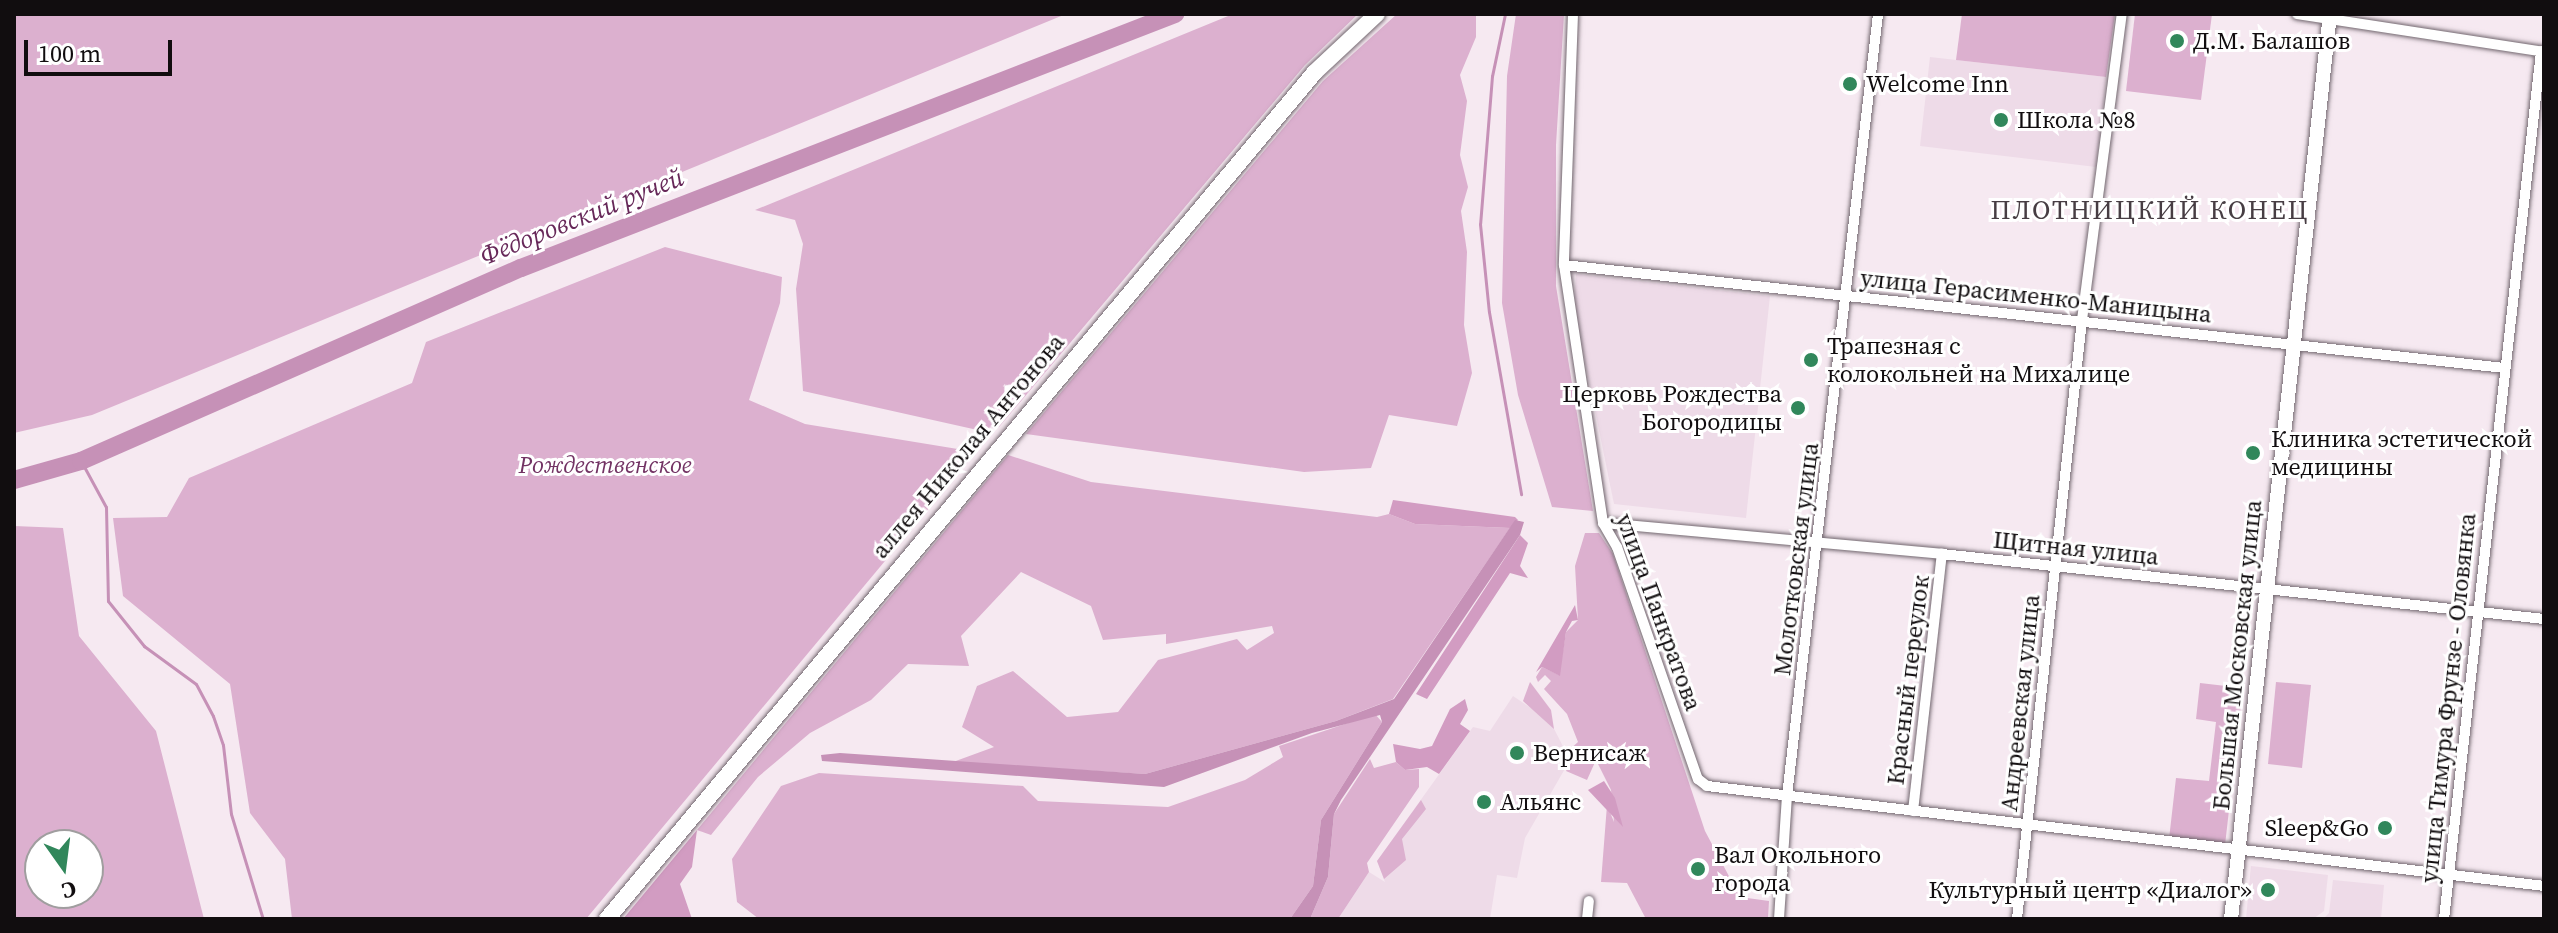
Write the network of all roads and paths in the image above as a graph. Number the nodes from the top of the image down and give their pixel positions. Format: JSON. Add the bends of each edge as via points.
{"nodes":[{"id":1,"x":1377,"y":14,"type":"edge"},
{"id":2,"x":1573,"y":14,"type":"edge"},
{"id":3,"x":1878,"y":14,"type":"edge"},
{"id":4,"x":2122,"y":14,"type":"edge"},
{"id":5,"x":2297,"y":14,"type":"edge"},
{"id":6,"x":2330,"y":16,"type":"edge"},
{"id":7,"x":2543,"y":52,"type":"edge"},
{"id":8,"x":1564,"y":265,"type":"junction"},
{"id":9,"x":1847,"y":297,"type":"junction"},
{"id":10,"x":2082,"y":320,"type":"junction"},
{"id":11,"x":2292,"y":343,"type":"junction"},
{"id":12,"x":2504,"y":368,"type":"junction"},
{"id":13,"x":1603,"y":523,"type":"junction"},
{"id":14,"x":1819,"y":542,"type":"junction"},
{"id":15,"x":1942,"y":554,"type":"junction"},
{"id":16,"x":2055,"y":566,"type":"junction"},
{"id":17,"x":2267,"y":589,"type":"junction"},
{"id":18,"x":2477,"y":612,"type":"junction"},
{"id":19,"x":2544,"y":619,"type":"edge"},
{"id":20,"x":1787,"y":796,"type":"junction"},
{"id":21,"x":1913,"y":811,"type":"junction"},
{"id":22,"x":2028,"y":825,"type":"junction"},
{"id":23,"x":2238,"y":850,"type":"junction"},
{"id":24,"x":2449,"y":875,"type":"junction"},
{"id":25,"x":2544,"y":886,"type":"edge"},
{"id":26,"x":1589,"y":901,"type":"dead end"},
{"id":27,"x":607,"y":919,"type":"edge"},
{"id":28,"x":1587,"y":919,"type":"edge"},
{"id":29,"x":1779,"y":919,"type":"edge"},
{"id":30,"x":2017,"y":919,"type":"edge"},
{"id":31,"x":2231,"y":919,"type":"edge"},
{"id":32,"x":2444,"y":919,"type":"edge"}],
"edges":[{"from":1,"to":27,"type":"main road","name":"аллея Николая Антонова","via":[[1304,86]]},
{"from":2,"to":8,"type":"street","name":"улица Панкратова"},
{"from":3,"to":9,"type":"street","name":"Молотковская улица"},
{"from":4,"to":10,"type":"street","name":"Андреевская улица"},
{"from":5,"to":6,"type":"street"},
{"from":6,"to":7,"type":"street"},
{"from":6,"to":11,"type":"main road","name":"Большая Московская улица"},
{"from":7,"to":12,"type":"street","name":"улица Тимура Фрунзе - Оловянка"},
{"from":8,"to":9,"type":"street","name":"улица Герасименко-Маницына"},
{"from":8,"to":13,"type":"street","name":"улица Панкратова"},
{"from":9,"to":10,"type":"street","name":"улица Герасименко-Маницына"},
{"from":9,"to":14,"type":"street","name":"Молотковская улица"},
{"from":10,"to":11,"type":"street","name":"улица Герасименко-Маницына"},
{"from":10,"to":16,"type":"street","name":"Андреевская улица"},
{"from":11,"to":12,"type":"street","name":"улица Герасименко-Маницына"},
{"from":11,"to":17,"type":"main road","name":"Большая Московская улица"},
{"from":12,"to":18,"type":"street","name":"улица Тимура Фрунзе - Оловянка"},
{"from":13,"to":14,"type":"street","name":"Щитная улица"},
{"from":13,"to":20,"type":"street","name":"улица Панкратова","via":[[1617,547],[1691,762],[1707,786]]},
{"from":14,"to":15,"type":"street","name":"Щитная улица"},
{"from":14,"to":20,"type":"street","name":"Молотковская улица"},
{"from":15,"to":16,"type":"street","name":"Щитная улица"},
{"from":15,"to":21,"type":"street","name":"Красный переулок"},
{"from":16,"to":17,"type":"street","name":"Щитная улица"},
{"from":16,"to":22,"type":"street","name":"Андреевская улица"},
{"from":17,"to":18,"type":"street","name":"Щитная улица"},
{"from":17,"to":23,"type":"main road","name":"Большая Московская улица"},
{"from":18,"to":19,"type":"street","name":"Щитная улица"},
{"from":18,"to":24,"type":"street","name":"улица Тимура Фрунзе - Оловянка"},
{"from":20,"to":21,"type":"street"},
{"from":20,"to":29,"type":"street","name":"Молотковская улица"},
{"from":21,"to":22,"type":"street"},
{"from":22,"to":23,"type":"street"},
{"from":22,"to":30,"type":"street","name":"Андреевская улица"},
{"from":23,"to":24,"type":"street"},
{"from":23,"to":31,"type":"main road","name":"Большая Московская улица"},
{"from":24,"to":25,"type":"street"},
{"from":24,"to":32,"type":"street","name":"улица Тимура Фрунзе - Оловянка"},
{"from":26,"to":28,"type":"street"}]}
